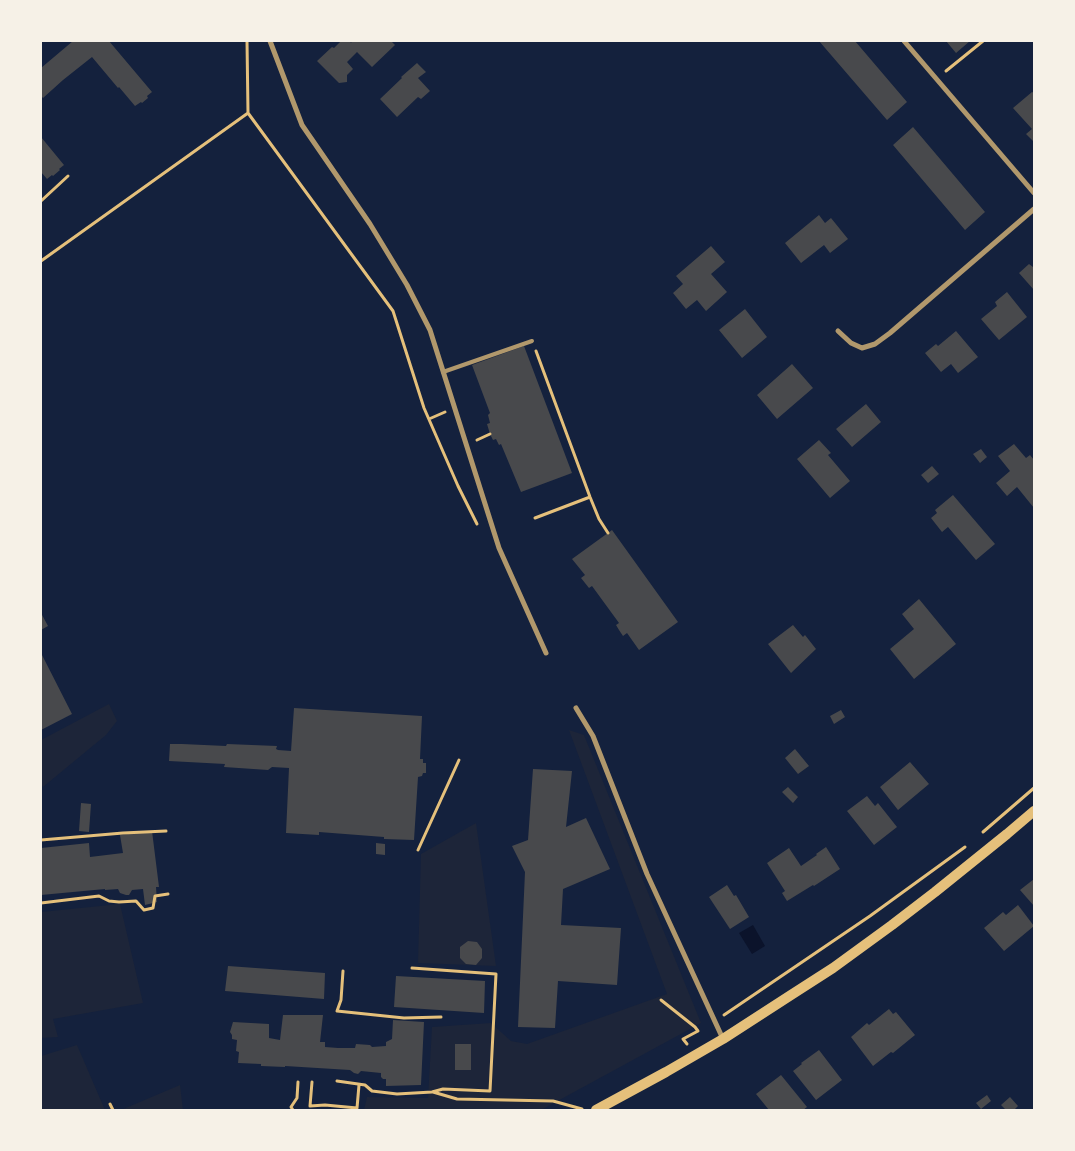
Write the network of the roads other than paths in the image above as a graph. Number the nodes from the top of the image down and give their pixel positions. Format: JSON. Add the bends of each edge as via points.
{"nodes":[{"id":1,"x":270,"y":41,"type":"edge"},
{"id":2,"x":904,"y":41,"type":"edge"},
{"id":3,"x":1034,"y":193,"type":"edge"},
{"id":4,"x":1034,"y":209,"type":"edge"},
{"id":5,"x":838,"y":332,"type":"dead end"},
{"id":6,"x":532,"y":341,"type":"road end"},
{"id":7,"x":443,"y":372,"type":"junction"},
{"id":8,"x":546,"y":653,"type":"dead end"},
{"id":9,"x":576,"y":708,"type":"dead end"},
{"id":10,"x":1034,"y":811,"type":"edge"},
{"id":11,"x":722,"y":1039,"type":"junction"},
{"id":12,"x":596,"y":1110,"type":"edge"}],
"edges":[{"from":1,"to":7,"type":"street","via":[[302,125],[370,224],[407,285],[430,330]]},
{"from":2,"to":3,"type":"street"},
{"from":4,"to":5,"type":"street","via":[[874,344],[862,348]]},
{"from":6,"to":7,"type":"lane"},
{"from":7,"to":8,"type":"street","via":[[499,548]]},
{"from":9,"to":11,"type":"street","via":[[593,736],[647,874]]},
{"from":10,"to":11,"type":"main road","via":[[884,931]]},
{"from":11,"to":12,"type":"main road"}]}
